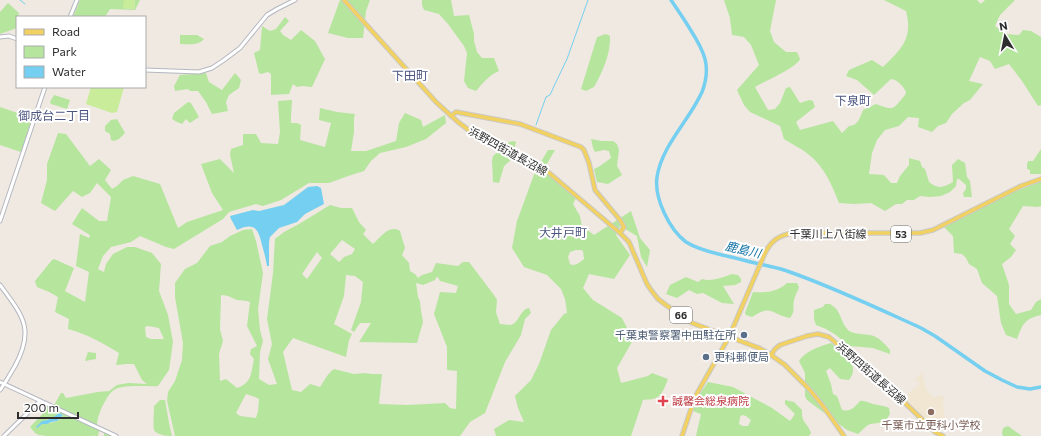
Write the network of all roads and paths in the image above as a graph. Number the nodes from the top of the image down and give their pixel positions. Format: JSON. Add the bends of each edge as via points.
{"nodes":[{"id":1,"x":77,"y":0,"type":"edge"},
{"id":2,"x":295,"y":0,"type":"edge"},
{"id":3,"x":344,"y":0,"type":"edge"},
{"id":4,"x":70,"y":16,"type":"edge"},
{"id":5,"x":0,"y":37,"type":"edge"},
{"id":6,"x":16,"y":38,"type":"edge"},
{"id":7,"x":146,"y":70,"type":"edge"},
{"id":8,"x":46,"y":88,"type":"edge"},
{"id":9,"x":451,"y":116,"type":"junction"},
{"id":10,"x":1041,"y":179,"type":"edge"},
{"id":11,"x":0,"y":220,"type":"edge"},
{"id":12,"x":620,"y":233,"type":"junction"},
{"id":13,"x":0,"y":285,"type":"edge"},
{"id":14,"x":729,"y":337,"type":"junction"},
{"id":15,"x":771,"y":355,"type":"junction"},
{"id":16,"x":0,"y":382,"type":"edge"},
{"id":17,"x":4,"y":384,"type":"junction"},
{"id":18,"x":0,"y":390,"type":"edge"},
{"id":19,"x":40,"y":400,"type":"junction"},
{"id":20,"x":4,"y":436,"type":"edge"},
{"id":21,"x":116,"y":436,"type":"edge"},
{"id":22,"x":682,"y":436,"type":"edge"},
{"id":23,"x":844,"y":436,"type":"edge"},
{"id":24,"x":944,"y":436,"type":"edge"}],
"edges":[{"from":1,"to":4,"type":"street"},
{"from":2,"to":7,"type":"street","via":[[267,15],[240,48],[212,68],[199,72]]},
{"from":3,"to":9,"type":"main road","name":"浜野四街道長沼線"},
{"from":5,"to":6,"type":"street"},
{"from":8,"to":11,"type":"street"},
{"from":9,"to":12,"type":"main road","name":"浜野四街道長沼線","number":"66","via":[[489,142],[541,166]]},
{"from":9,"to":12,"type":"main road","name":"浜野四街道長沼線","number":"66","via":[[456,112],[520,124],[581,147],[589,163],[595,190],[624,227]]},
{"from":10,"to":14,"type":"main road","name":"千葉川上八街線","number":"53","via":[[1020,186],[927,232],[787,234],[778,237],[770,243]]},
{"from":12,"to":14,"type":"main road","name":"浜野四街道長沼線","number":"66","via":[[629,242],[647,284],[658,298],[692,323]]},
{"from":13,"to":17,"type":"street","via":[[18,308],[25,335],[20,356]]},
{"from":14,"to":15,"type":"main road","name":"浜野四街道長沼線","number":"66"},
{"from":14,"to":22,"type":"main road","name":"千葉川上八街線","number":"53","via":[[697,392]]},
{"from":15,"to":23,"type":"main road","name":"浜野四街道長沼線","number":"66","via":[[809,389]]},
{"from":15,"to":24,"type":"main road","name":"浜野四街道長沼線","via":[[780,345],[807,336],[818,334],[829,337],[935,432]]},
{"from":16,"to":17,"type":"street"},
{"from":17,"to":18,"type":"street"},
{"from":17,"to":19,"type":"street"},
{"from":19,"to":20,"type":"street"},
{"from":19,"to":21,"type":"street"}]}
